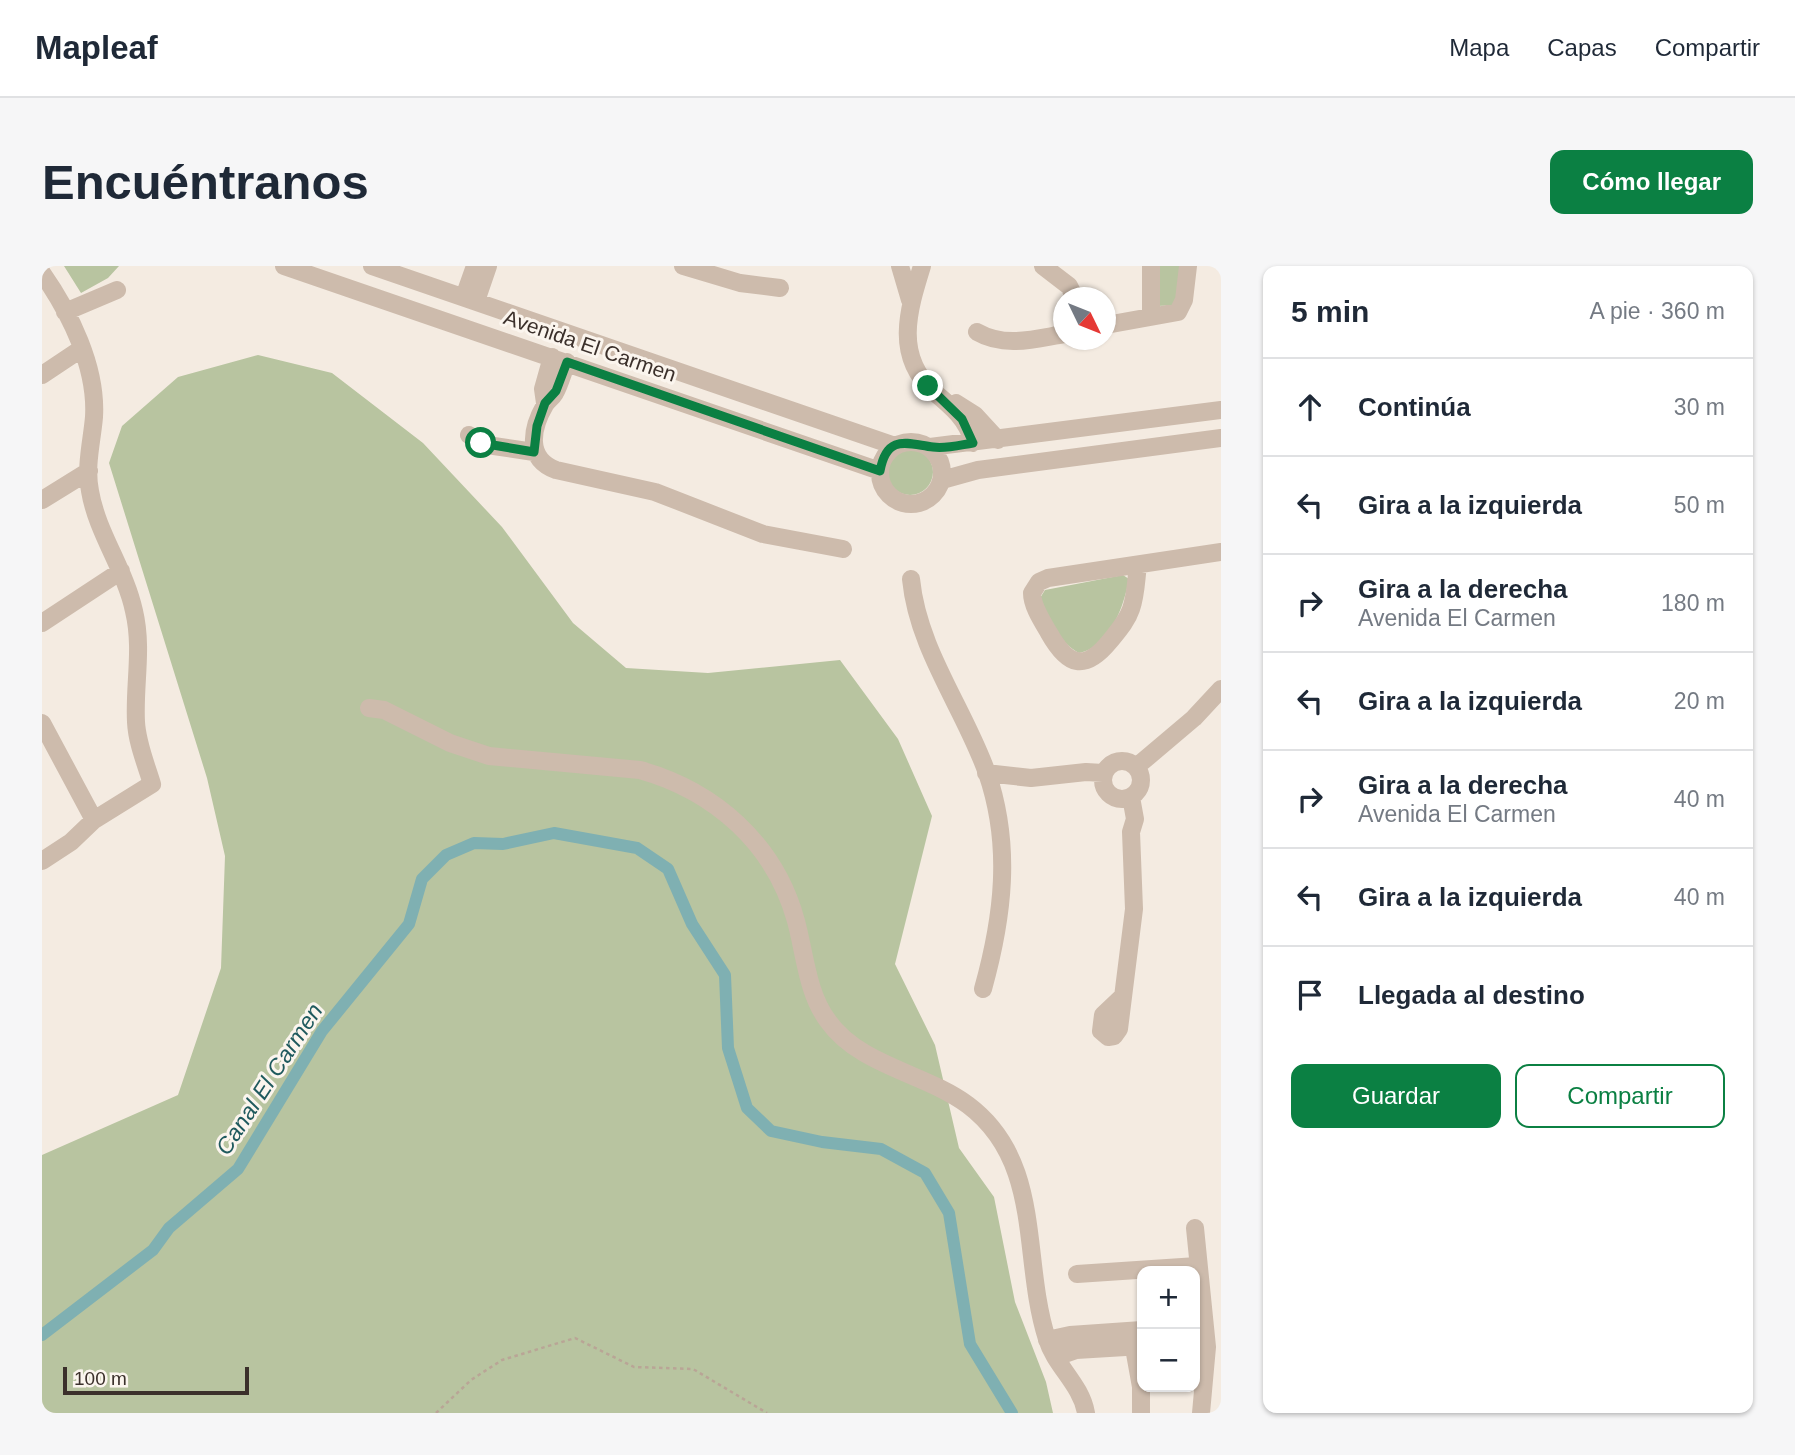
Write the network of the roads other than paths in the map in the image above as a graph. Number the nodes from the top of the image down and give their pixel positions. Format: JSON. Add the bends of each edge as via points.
{"nodes":[{"id":1,"x":284,"y":266,"type":"edge"},
{"id":2,"x":372,"y":266,"type":"edge"},
{"id":3,"x":475,"y":266,"type":"edge"},
{"id":4,"x":488,"y":266,"type":"edge"},
{"id":5,"x":683,"y":266,"type":"edge"},
{"id":6,"x":900,"y":266,"type":"edge"},
{"id":7,"x":922,"y":266,"type":"edge"},
{"id":8,"x":1043,"y":266,"type":"edge"},
{"id":9,"x":1151,"y":266,"type":"edge"},
{"id":10,"x":1188,"y":266,"type":"edge"},
{"id":11,"x":42,"y":274,"type":"edge"},
{"id":12,"x":1070,"y":287,"type":"edge"},
{"id":13,"x":780,"y":288,"type":"dead end"},
{"id":14,"x":117,"y":290,"type":"dead end"},
{"id":15,"x":470,"y":299,"type":"junction"},
{"id":16,"x":910,"y":303,"type":"junction"},
{"id":17,"x":65,"y":313,"type":"junction"},
{"id":18,"x":1151,"y":316,"type":"junction"},
{"id":19,"x":1116,"y":323,"type":"edge"},
{"id":20,"x":977,"y":332,"type":"dead end"},
{"id":21,"x":1053,"y":336,"type":"edge"},
{"id":22,"x":81,"y":349,"type":"junction"},
{"id":23,"x":559,"y":360,"type":"junction"},
{"id":24,"x":42,"y":375,"type":"edge"},
{"id":25,"x":943,"y":398,"type":"junction"},
{"id":26,"x":1221,"y":410,"type":"edge"},
{"id":27,"x":469,"y":435,"type":"dead end"},
{"id":28,"x":1221,"y":438,"type":"edge"},
{"id":29,"x":998,"y":440,"type":"junction"},
{"id":30,"x":973,"y":443,"type":"junction"},
{"id":31,"x":895,"y":446,"type":"junction"},
{"id":32,"x":930,"y":447,"type":"junction"},
{"id":33,"x":534,"y":452,"type":"junction"},
{"id":34,"x":89,"y":471,"type":"junction"},
{"id":35,"x":880,"y":471,"type":"junction"},
{"id":36,"x":942,"y":480,"type":"junction"},
{"id":37,"x":42,"y":500,"type":"edge"},
{"id":38,"x":843,"y":549,"type":"dead end"},
{"id":39,"x":1221,"y":552,"type":"edge"},
{"id":40,"x":1138,"y":565,"type":"junction"},
{"id":41,"x":121,"y":571,"type":"junction"},
{"id":42,"x":911,"y":579,"type":"dead end"},
{"id":43,"x":42,"y":623,"type":"edge"},
{"id":44,"x":1221,"y":689,"type":"edge"},
{"id":45,"x":369,"y":708,"type":"dead end"},
{"id":46,"x":42,"y":723,"type":"edge"},
{"id":47,"x":1136,"y":767,"type":"junction"},
{"id":48,"x":986,"y":773,"type":"junction"},
{"id":49,"x":1103,"y":773,"type":"junction"},
{"id":50,"x":1125,"y":798,"type":"junction"},
{"id":51,"x":93,"y":820,"type":"junction"},
{"id":52,"x":42,"y":861,"type":"edge"},
{"id":53,"x":983,"y":989,"type":"dead end"},
{"id":54,"x":1122,"y":998,"type":"dead end"},
{"id":55,"x":1195,"y":1228,"type":"dead end"},
{"id":56,"x":1197,"y":1266,"type":"edge"},
{"id":57,"x":1137,"y":1270,"type":"edge"},
{"id":58,"x":1077,"y":1274,"type":"dead end"},
{"id":59,"x":1200,"y":1293,"type":"edge"},
{"id":60,"x":1204,"y":1330,"type":"edge"},
{"id":61,"x":1137,"y":1338,"type":"edge"},
{"id":62,"x":1047,"y":1340,"type":"junction"},
{"id":63,"x":1056,"y":1357,"type":"junction"},
{"id":64,"x":1141,"y":1392,"type":"edge"},
{"id":65,"x":1086,"y":1413,"type":"edge"},
{"id":66,"x":1141,"y":1413,"type":"edge"},
{"id":67,"x":1201,"y":1413,"type":"edge"}],
"edges":[{"from":1,"to":23,"type":"street","name":"Avenida El Carmen"},
{"from":2,"to":15,"type":"street","name":"Avenida El Carmen"},
{"from":3,"to":15,"type":"street"},
{"from":4,"to":15,"type":"street"},
{"from":5,"to":13,"type":"street","via":[[740,283]]},
{"from":6,"to":16,"type":"street"},
{"from":7,"to":16,"type":"street"},
{"from":8,"to":12,"type":"street"},
{"from":9,"to":18,"type":"street"},
{"from":10,"to":18,"type":"street","via":[[1181,309]]},
{"from":11,"to":17,"type":"street"},
{"from":14,"to":17,"type":"street"},
{"from":15,"to":31,"type":"street","name":"Avenida El Carmen"},
{"from":16,"to":25,"type":"street","via":[[906,330],[911,357],[922,378]]},
{"from":17,"to":22,"type":"street"},
{"from":18,"to":19,"type":"street"},
{"from":20,"to":21,"type":"street","via":[[1011,342]]},
{"from":22,"to":24,"type":"street"},
{"from":22,"to":34,"type":"street","via":[[94,404]]},
{"from":23,"to":33,"type":"street","via":[[543,388],[545,403],[534,436]]},
{"from":23,"to":35,"type":"street","name":"Avenida El Carmen"},
{"from":25,"to":29,"type":"street","via":[[966,408]]},
{"from":25,"to":30,"type":"street","via":[[967,426]]},
{"from":26,"to":29,"type":"street"},
{"from":27,"to":33,"type":"street","via":[[487,445]]},
{"from":28,"to":36,"type":"street","via":[[978,470]]},
{"from":29,"to":30,"type":"street"},
{"from":30,"to":32,"type":"street"},
{"from":31,"to":32,"type":"street","via":[[910,442]]},
{"from":31,"to":35,"type":"street","via":[[884,457]]},
{"from":32,"to":36,"type":"street","via":[[942,464]]},
{"from":33,"to":38,"type":"street","via":[[543,464],[556,470],[675,498],[763,534]]},
{"from":34,"to":37,"type":"street"},
{"from":34,"to":41,"type":"street","via":[[100,526]]},
{"from":35,"to":36,"type":"street","via":[[887,492],[907,504],[929,499]]},
{"from":39,"to":40,"type":"street"},
{"from":40,"to":40,"type":"street","via":[[1048,578],[1036,585],[1034,603],[1068,659],[1081,663],[1091,659],[1121,627],[1132,607]]},
{"from":41,"to":43,"type":"street"},
{"from":41,"to":51,"type":"street","via":[[138,628],[137,737],[152,784]]},
{"from":42,"to":48,"type":"street","via":[[938,669]]},
{"from":44,"to":47,"type":"street"},
{"from":45,"to":62,"type":"street","via":[[384,710],[489,757],[657,775],[706,798],[734,820],[761,850],[782,884],[814,996],[835,1031],[854,1047],[959,1098],[991,1127],[1009,1153],[1025,1196],[1033,1275]]},
{"from":46,"to":51,"type":"street"},
{"from":47,"to":49,"type":"street","via":[[1121,760]]},
{"from":47,"to":50,"type":"street","via":[[1141,783]]},
{"from":48,"to":49,"type":"street","via":[[1031,778]]},
{"from":48,"to":53,"type":"street","via":[[1001,837],[1004,875]]},
{"from":49,"to":50,"type":"street","via":[[1105,790]]},
{"from":50,"to":54,"type":"street","via":[[1123,818],[1132,832],[1134,909]]},
{"from":51,"to":52,"type":"street"},
{"from":55,"to":56,"type":"street"},
{"from":57,"to":58,"type":"street"},
{"from":59,"to":60,"type":"street"},
{"from":60,"to":67,"type":"street","via":[[1207,1361]]},
{"from":61,"to":62,"type":"street","via":[[1070,1335]]},
{"from":61,"to":63,"type":"street"},
{"from":62,"to":63,"type":"street"},
{"from":63,"to":65,"type":"street","via":[[1076,1386]]},
{"from":64,"to":66,"type":"street"}]}
